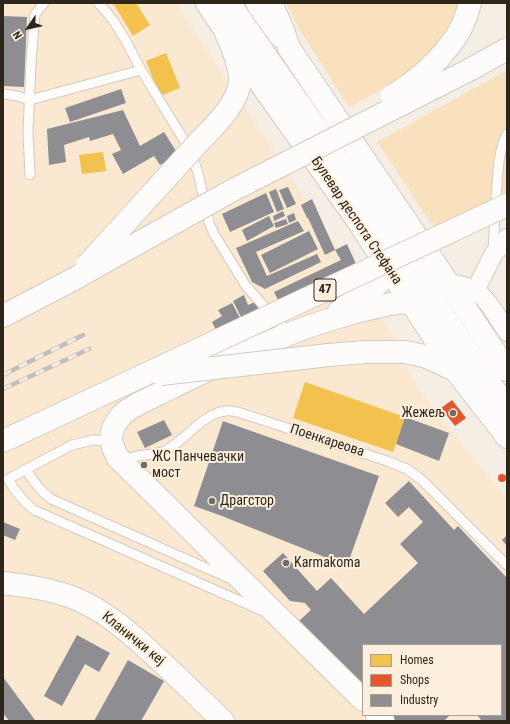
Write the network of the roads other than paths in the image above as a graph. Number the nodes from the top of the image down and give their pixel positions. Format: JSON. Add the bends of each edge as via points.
{"nodes":[{"id":1,"x":44,"y":3,"type":"edge"},
{"id":2,"x":98,"y":3,"type":"edge"},
{"id":3,"x":207,"y":3,"type":"edge"},
{"id":4,"x":229,"y":3,"type":"edge"},
{"id":5,"x":257,"y":3,"type":"edge"},
{"id":6,"x":271,"y":3,"type":"edge"},
{"id":7,"x":470,"y":3,"type":"edge"},
{"id":8,"x":226,"y":33,"type":"junction"},
{"id":9,"x":289,"y":48,"type":"junction"},
{"id":10,"x":507,"y":49,"type":"edge"},
{"id":11,"x":141,"y":70,"type":"junction"},
{"id":12,"x":3,"y":94,"type":"edge"},
{"id":13,"x":30,"y":100,"type":"junction"},
{"id":14,"x":507,"y":134,"type":"edge"},
{"id":15,"x":328,"y":143,"type":"junction"},
{"id":16,"x":30,"y":175,"type":"dead end"},
{"id":17,"x":507,"y":205,"type":"edge"},
{"id":18,"x":507,"y":238,"type":"edge"},
{"id":19,"x":493,"y":255,"type":"junction"},
{"id":20,"x":391,"y":272,"type":"junction"},
{"id":21,"x":74,"y":279,"type":"junction"},
{"id":22,"x":448,"y":283,"type":"junction"},
{"id":23,"x":475,"y":291,"type":"junction"},
{"id":24,"x":410,"y":302,"type":"junction"},
{"id":25,"x":3,"y":316,"type":"edge"},
{"id":26,"x":324,"y":321,"type":"junction"},
{"id":27,"x":507,"y":332,"type":"edge"},
{"id":28,"x":288,"y":334,"type":"junction"},
{"id":29,"x":507,"y":370,"type":"edge"},
{"id":30,"x":456,"y":371,"type":"junction"},
{"id":31,"x":144,"y":376,"type":"junction"},
{"id":32,"x":507,"y":408,"type":"edge"},
{"id":33,"x":507,"y":437,"type":"edge"},
{"id":34,"x":3,"y":441,"type":"edge"},
{"id":35,"x":111,"y":441,"type":"junction"},
{"id":36,"x":123,"y":463,"type":"junction"},
{"id":37,"x":26,"y":469,"type":"junction"},
{"id":38,"x":6,"y":480,"type":"edge"},
{"id":39,"x":507,"y":565,"type":"edge"},
{"id":40,"x":3,"y":583,"type":"edge"},
{"id":41,"x":250,"y":588,"type":"junction"},
{"id":42,"x":284,"y":621,"type":"junction"},
{"id":43,"x":362,"y":699,"type":"edge"},
{"id":44,"x":223,"y":721,"type":"edge"}],
"edges":[{"from":1,"to":13,"type":"lane","via":[[35,14]]},
{"from":2,"to":11,"type":"lane","via":[[115,24]]},
{"from":3,"to":8,"type":"main road","name":"Булевар деспота Стефана"},
{"from":4,"to":32,"type":"main road","name":"Булевар деспота Стефана","via":[[397,244]]},
{"from":5,"to":9,"type":"main road"},
{"from":6,"to":9,"type":"main road"},
{"from":7,"to":15,"type":"main road","bridge":true,"via":[[465,21],[456,38],[438,61],[408,86],[360,117]]},
{"from":8,"to":20,"type":"main road","name":"Булевар деспота Стефана","via":[[358,220]]},
{"from":8,"to":21,"type":"main road","bridge":true,"via":[[240,76],[240,85],[229,107],[220,120]]},
{"from":9,"to":22,"type":"main road"},
{"from":10,"to":15,"type":"main road","bridge":true},
{"from":11,"to":13,"type":"lane"},
{"from":11,"to":28,"type":"lane","via":[[190,150],[214,234],[246,286]]},
{"from":12,"to":13,"type":"lane"},
{"from":13,"to":16,"type":"lane"},
{"from":14,"to":19,"type":"lane","via":[[503,141],[498,172]]},
{"from":15,"to":21,"type":"main road","bridge":true,"via":[[233,190]]},
{"from":17,"to":31,"type":"main road","number":"47","bridge":true},
{"from":18,"to":19,"type":"street"},
{"from":19,"to":23,"type":"street"},
{"from":20,"to":24,"type":"main road","name":"Булевар деспота Стефана"},
{"from":20,"to":26,"type":"main road","via":[[374,287]]},
{"from":21,"to":25,"type":"main road"},
{"from":22,"to":23,"type":"street"},
{"from":22,"to":29,"type":"main road"},
{"from":23,"to":27,"type":"street","via":[[482,296]]},
{"from":24,"to":26,"type":"main road","via":[[396,302]]},
{"from":24,"to":30,"type":"main road","name":"Булевар деспота Стефана"},
{"from":26,"to":28,"type":"main road"},
{"from":28,"to":35,"type":"main road","via":[[208,369],[122,414],[111,434]]},
{"from":30,"to":31,"type":"main road","bridge":true,"via":[[424,356],[387,352],[329,355]]},
{"from":30,"to":33,"type":"main road","name":"Булевар деспота Стефана"},
{"from":31,"to":34,"type":"main road","number":"47"},
{"from":35,"to":36,"type":"main road"},
{"from":35,"to":37,"type":"lane","via":[[93,440],[72,445]]},
{"from":36,"to":39,"type":"lane","name":"Поенкареова","via":[[131,458],[163,452],[211,415],[226,411],[241,413],[408,469]]},
{"from":36,"to":41,"type":"main road"},
{"from":37,"to":38,"type":"lane"},
{"from":37,"to":41,"type":"lane","via":[[41,492],[51,499]]},
{"from":38,"to":42,"type":"lane","via":[[34,510]]},
{"from":40,"to":44,"type":"main road","name":"Кланички кеј","via":[[38,587],[74,598],[111,618],[143,644]]},
{"from":41,"to":42,"type":"main road"},
{"from":42,"to":43,"type":"main road"}]}
